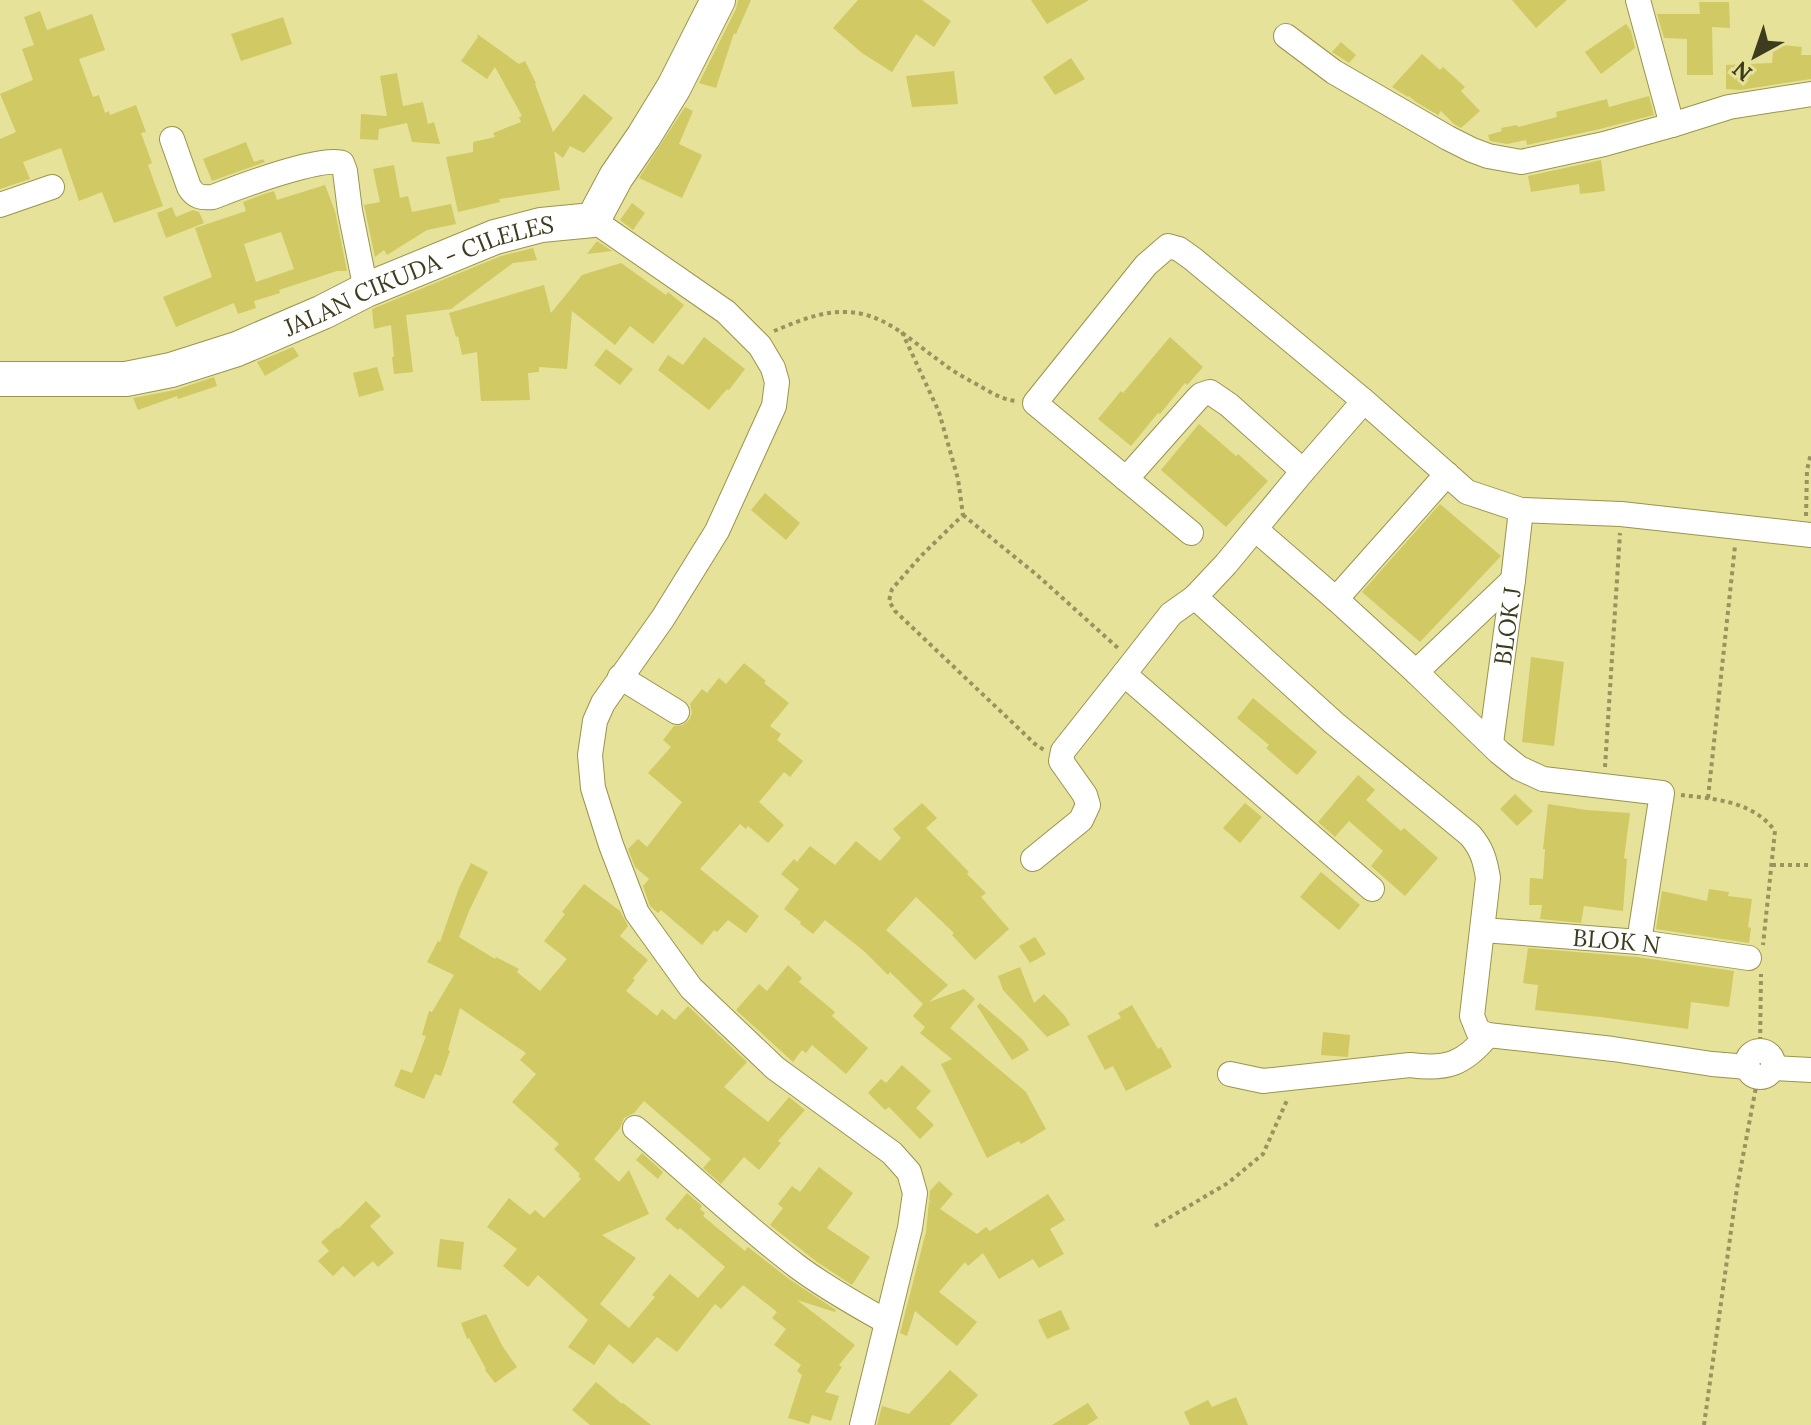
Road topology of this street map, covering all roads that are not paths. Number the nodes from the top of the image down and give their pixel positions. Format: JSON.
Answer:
{"nodes":[{"id":1,"x":718,"y":0,"type":"edge"},
{"id":2,"x":1638,"y":0,"type":"edge"},
{"id":3,"x":1286,"y":36,"type":"dead end"},
{"id":4,"x":1811,"y":94,"type":"edge"},
{"id":5,"x":1672,"y":125,"type":"junction"},
{"id":6,"x":172,"y":139,"type":"dead end"},
{"id":7,"x":52,"y":187,"type":"dead end"},
{"id":8,"x":0,"y":205,"type":"edge"},
{"id":9,"x":593,"y":220,"type":"junction"},
{"id":10,"x":366,"y":290,"type":"junction"},
{"id":11,"x":0,"y":379,"type":"edge"},
{"id":12,"x":1364,"y":401,"type":"junction"},
{"id":13,"x":1303,"y":471,"type":"junction"},
{"id":14,"x":1447,"y":474,"type":"junction"},
{"id":15,"x":1126,"y":479,"type":"junction"},
{"id":16,"x":1521,"y":510,"type":"junction"},
{"id":17,"x":1255,"y":529,"type":"junction"},
{"id":18,"x":1191,"y":533,"type":"dead end"},
{"id":19,"x":1808,"y":534,"type":"edge"},
{"id":20,"x":1513,"y":580,"type":"junction"},
{"id":21,"x":1195,"y":597,"type":"junction"},
{"id":22,"x":1336,"y":599,"type":"junction"},
{"id":23,"x":1129,"y":668,"type":"junction"},
{"id":24,"x":1416,"y":672,"type":"junction"},
{"id":25,"x":620,"y":677,"type":"junction"},
{"id":26,"x":677,"y":712,"type":"dead end"},
{"id":27,"x":1491,"y":743,"type":"junction"},
{"id":28,"x":1033,"y":859,"type":"dead end"},
{"id":29,"x":1372,"y":889,"type":"dead end"},
{"id":30,"x":1483,"y":930,"type":"junction"},
{"id":31,"x":1639,"y":942,"type":"junction"},
{"id":32,"x":1758,"y":959,"type":"road end"},
{"id":33,"x":1488,"y":1035,"type":"junction"},
{"id":34,"x":1811,"y":1070,"type":"edge"},
{"id":35,"x":1230,"y":1074,"type":"dead end"},
{"id":36,"x":635,"y":1128,"type":"dead end"},
{"id":37,"x":887,"y":1322,"type":"junction"},
{"id":38,"x":862,"y":1425,"type":"edge"}],
"edges":[{"from":1,"to":9,"type":"street"},
{"from":2,"to":5,"type":"street"},
{"from":3,"to":5,"type":"street"},
{"from":4,"to":5,"type":"street"},
{"from":6,"to":10,"type":"street"},
{"from":7,"to":8,"type":"street"},
{"from":9,"to":10,"type":"street","name":"JALAN CIKUDA - CILELES"},
{"from":9,"to":25,"type":"street"},
{"from":10,"to":11,"type":"street","name":"JALAN CIKUDA - CILELES"},
{"from":12,"to":13,"type":"street"},
{"from":12,"to":14,"type":"street"},
{"from":12,"to":15,"type":"street"},
{"from":13,"to":15,"type":"street"},
{"from":13,"to":17,"type":"street"},
{"from":14,"to":16,"type":"street"},
{"from":14,"to":22,"type":"street"},
{"from":15,"to":18,"type":"street"},
{"from":16,"to":19,"type":"street"},
{"from":16,"to":20,"type":"street","name":"BLOK J"},
{"from":17,"to":21,"type":"street"},
{"from":17,"to":22,"type":"street"},
{"from":20,"to":24,"type":"street"},
{"from":20,"to":27,"type":"street","name":"BLOK J"},
{"from":21,"to":23,"type":"street"},
{"from":21,"to":30,"type":"street"},
{"from":22,"to":24,"type":"street"},
{"from":23,"to":28,"type":"street"},
{"from":23,"to":29,"type":"street"},
{"from":24,"to":27,"type":"street"},
{"from":25,"to":26,"type":"street"},
{"from":25,"to":37,"type":"street"},
{"from":27,"to":31,"type":"street"},
{"from":30,"to":31,"type":"street","name":"BLOK N"},
{"from":30,"to":33,"type":"street"},
{"from":31,"to":32,"type":"street","name":"BLOK N"},
{"from":33,"to":34,"type":"street"},
{"from":33,"to":35,"type":"street"},
{"from":36,"to":37,"type":"street"},
{"from":37,"to":38,"type":"street"}]}
